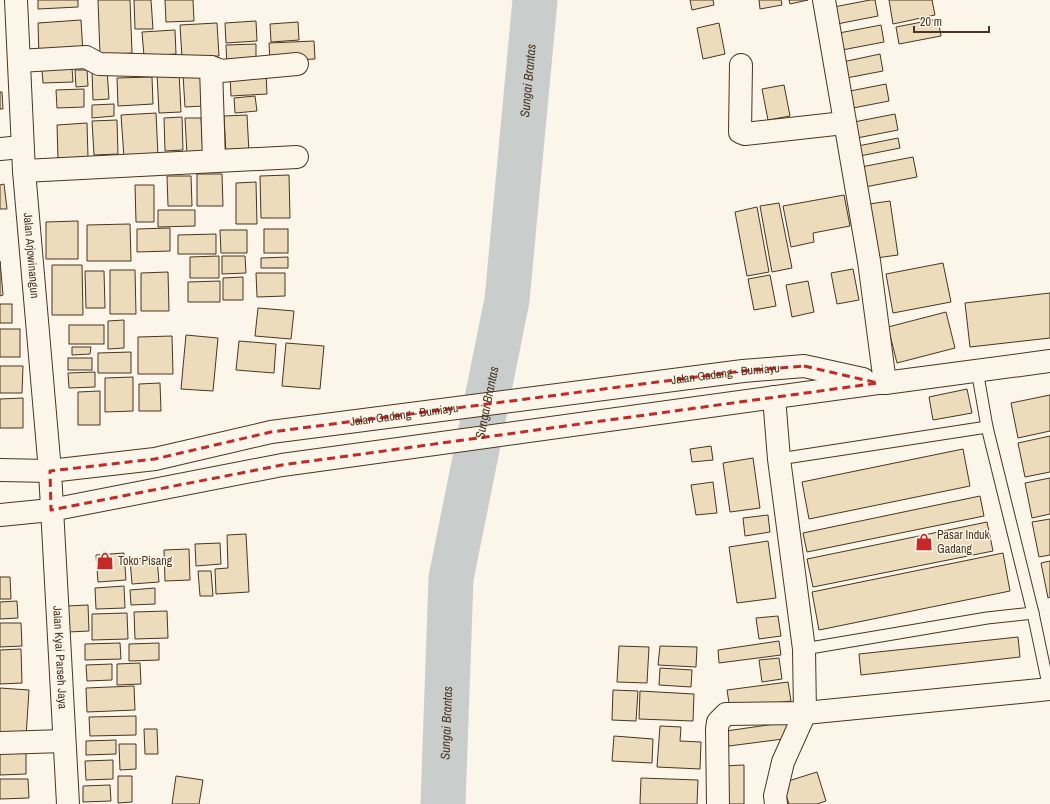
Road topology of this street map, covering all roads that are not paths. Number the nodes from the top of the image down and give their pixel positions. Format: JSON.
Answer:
{"nodes":[{"id":1,"x":16,"y":0,"type":"edge"},
{"id":2,"x":824,"y":0,"type":"edge"},
{"id":3,"x":19,"y":61,"type":"junction"},
{"id":4,"x":297,"y":64,"type":"dead end"},
{"id":5,"x":741,"y":65,"type":"dead end"},
{"id":6,"x":211,"y":67,"type":"junction"},
{"id":7,"x":844,"y":123,"type":"junction"},
{"id":8,"x":22,"y":147,"type":"junction"},
{"id":9,"x":0,"y":149,"type":"edge"},
{"id":10,"x":297,"y":157,"type":"dead end"},
{"id":11,"x":214,"y":161,"type":"junction"},
{"id":12,"x":24,"y":171,"type":"junction"},
{"id":13,"x":1050,"y":361,"type":"edge"},
{"id":14,"x":977,"y":370,"type":"junction"},
{"id":15,"x":881,"y":383,"type":"junction"},
{"id":16,"x":774,"y":397,"type":"junction"},
{"id":17,"x":987,"y":427,"type":"junction"},
{"id":18,"x":779,"y":459,"type":"junction"},
{"id":19,"x":0,"y":470,"type":"edge"},
{"id":20,"x":50,"y":471,"type":"junction"},
{"id":21,"x":51,"y":510,"type":"junction"},
{"id":22,"x":0,"y":515,"type":"edge"},
{"id":23,"x":1033,"y":613,"type":"junction"},
{"id":24,"x":804,"y":649,"type":"junction"},
{"id":25,"x":1049,"y":689,"type":"edge"},
{"id":26,"x":805,"y":712,"type":"junction"},
{"id":27,"x":64,"y":741,"type":"junction"},
{"id":28,"x":0,"y":742,"type":"edge"},
{"id":29,"x":68,"y":804,"type":"edge"},
{"id":30,"x":718,"y":804,"type":"edge"},
{"id":31,"x":776,"y":804,"type":"edge"}],
"edges":[{"from":1,"to":3,"type":"main road","name":"Jalan Arjowinangun"},
{"from":2,"to":7,"type":"main road"},
{"from":3,"to":6,"type":"main road"},
{"from":3,"to":8,"type":"main road","name":"Jalan Arjowinangun"},
{"from":4,"to":6,"type":"main road"},
{"from":5,"to":7,"type":"main road"},
{"from":6,"to":11,"type":"main road"},
{"from":7,"to":15,"type":"main road"},
{"from":8,"to":9,"type":"main road"},
{"from":8,"to":12,"type":"main road","name":"Jalan Arjowinangun"},
{"from":10,"to":11,"type":"main road"},
{"from":11,"to":12,"type":"main road"},
{"from":12,"to":20,"type":"main road","name":"Jalan Arjowinangun"},
{"from":13,"to":14,"type":"main road","name":"Jalan Gadang - Bumiayu"},
{"from":14,"to":15,"type":"main road","name":"Jalan Gadang - Bumiayu"},
{"from":14,"to":17,"type":"lane"},
{"from":15,"to":16,"type":"main road","name":"Jalan Gadang - Bumiayu"},
{"from":15,"to":20,"type":"main road","name":"Jalan Gadang - Bumiayu"},
{"from":16,"to":18,"type":"main road"},
{"from":16,"to":21,"type":"main road","name":"Jalan Gadang - Bumiayu"},
{"from":17,"to":18,"type":"lane"},
{"from":17,"to":23,"type":"lane"},
{"from":18,"to":24,"type":"main road"},
{"from":19,"to":20,"type":"main road","name":"Jalan Gadang - Bumiayu"},
{"from":20,"to":21,"type":"main road","name":"Jalan Arjowinangun"},
{"from":21,"to":22,"type":"main road","name":"Jalan Gadang - Bumiayu"},
{"from":21,"to":27,"type":"main road","name":"Jalan Kyai Parseh Jaya"},
{"from":23,"to":24,"type":"lane"},
{"from":23,"to":25,"type":"lane"},
{"from":24,"to":26,"type":"main road"},
{"from":25,"to":26,"type":"main road"},
{"from":26,"to":30,"type":"main road"},
{"from":26,"to":31,"type":"main road"},
{"from":27,"to":28,"type":"main road"},
{"from":27,"to":29,"type":"main road","name":"Jalan Kyai Parseh Jaya"}]}
